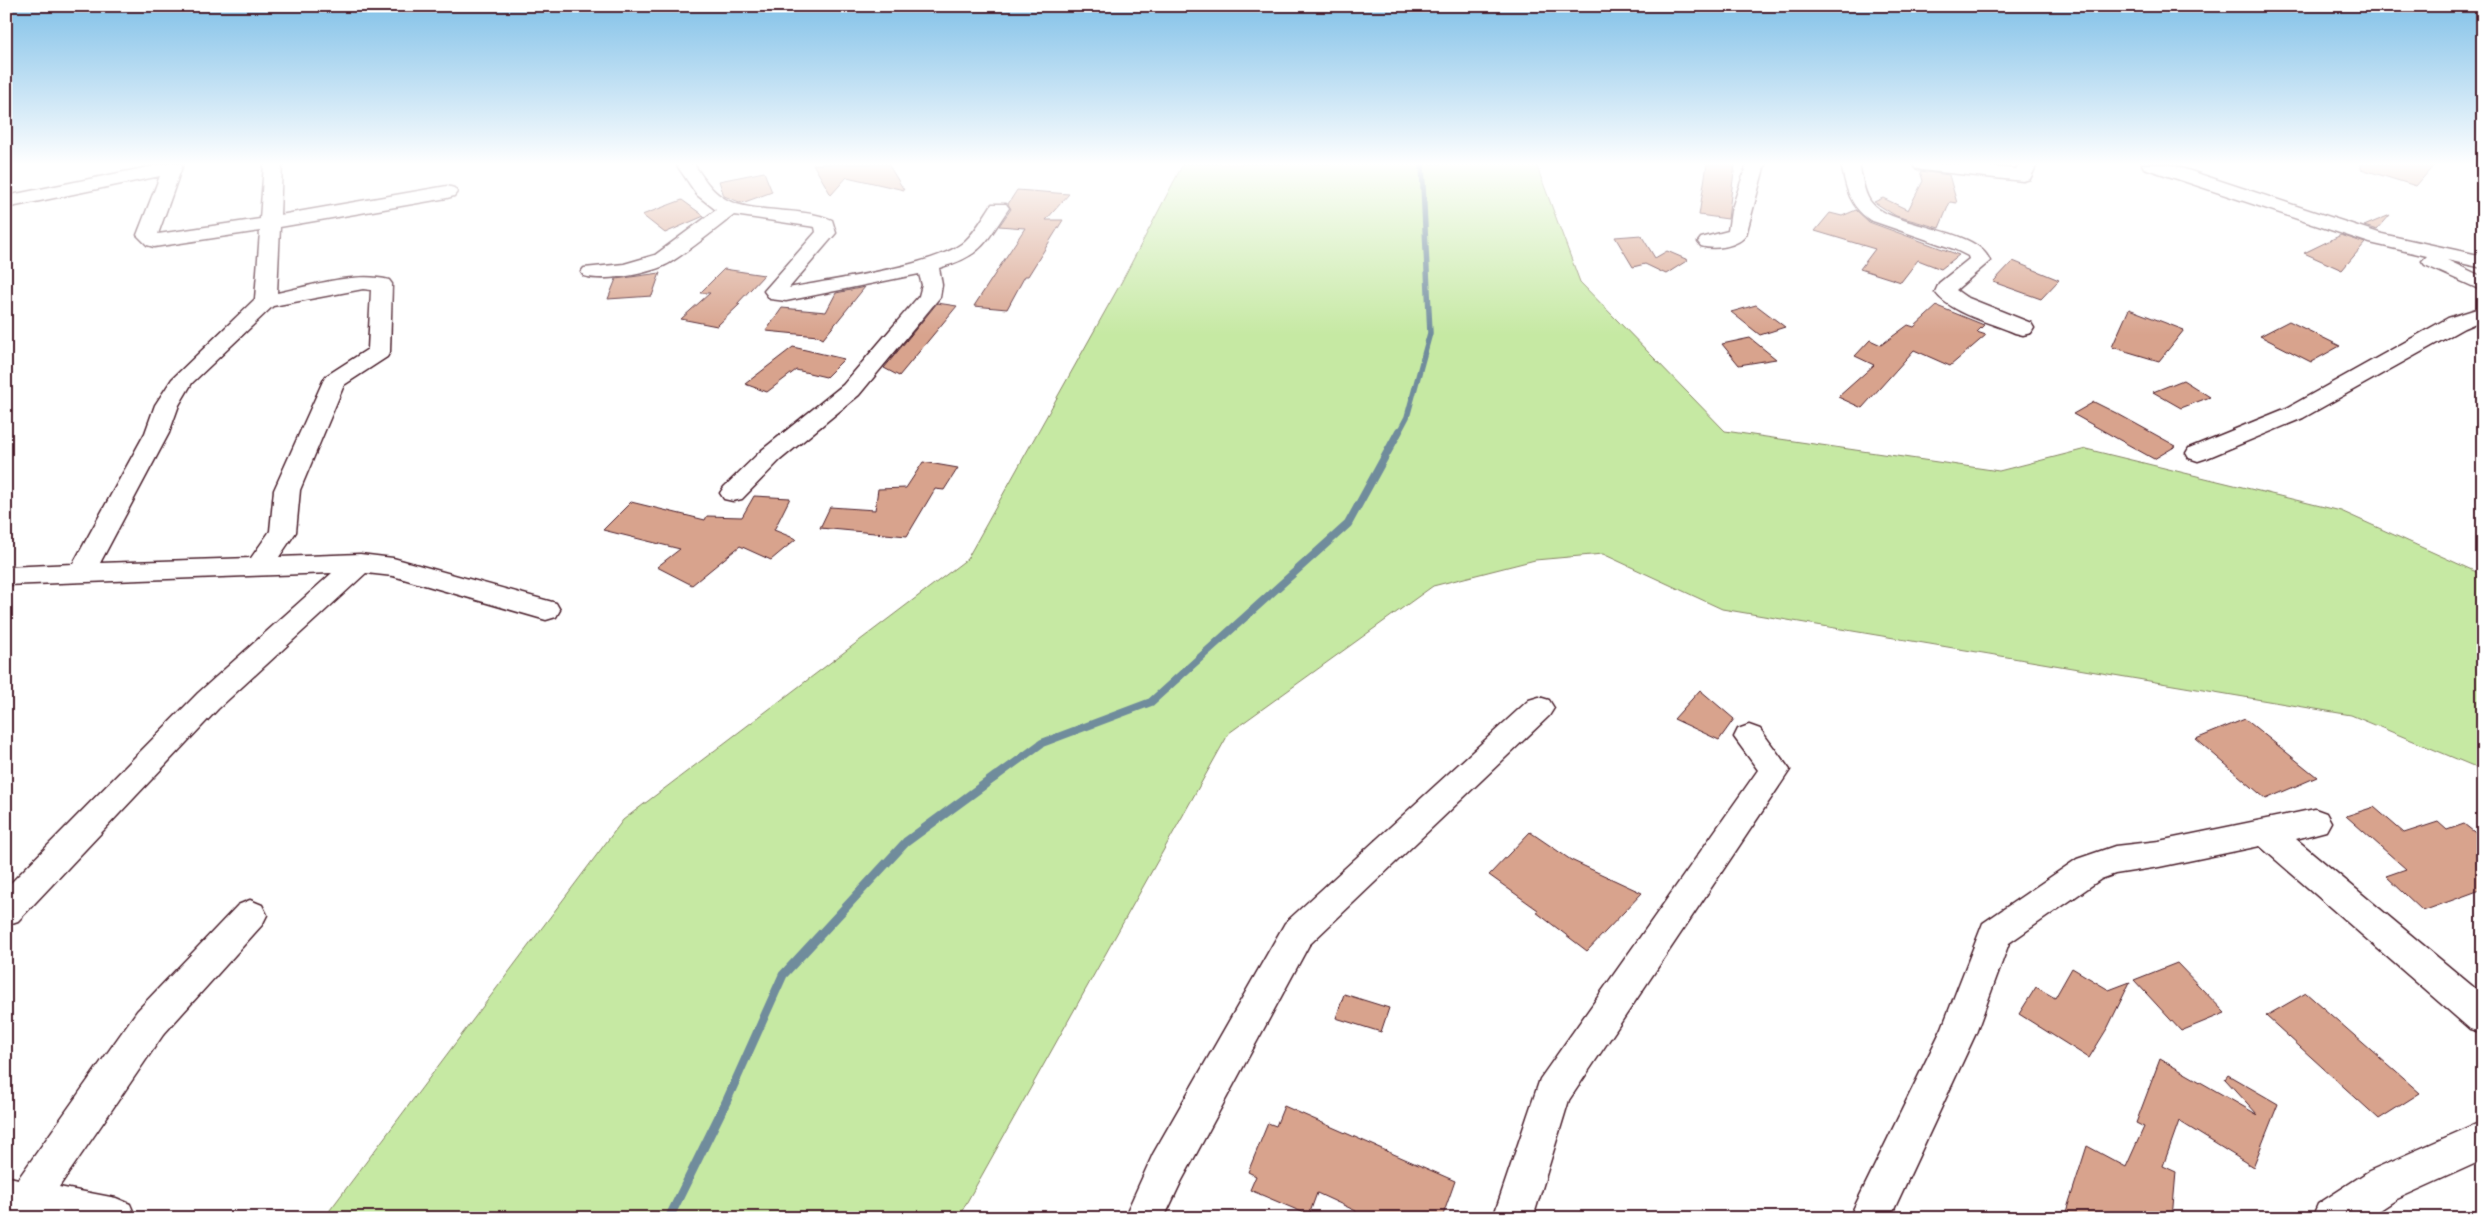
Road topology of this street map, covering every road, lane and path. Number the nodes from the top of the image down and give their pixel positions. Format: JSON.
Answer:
{"nodes":[{"id":1,"x":153,"y":221,"type":"edge"},
{"id":2,"x":279,"y":221,"type":"edge"},
{"id":3,"x":713,"y":221,"type":"edge"},
{"id":4,"x":819,"y":221,"type":"edge"},
{"id":5,"x":990,"y":221,"type":"edge"},
{"id":6,"x":1740,"y":221,"type":"edge"},
{"id":7,"x":1892,"y":221,"type":"edge"},
{"id":8,"x":2328,"y":221,"type":"edge"},
{"id":9,"x":268,"y":223,"type":"junction"},
{"id":10,"x":2377,"y":239,"type":"junction"},
{"id":11,"x":1708,"y":242,"type":"dead end"},
{"id":12,"x":2483,"y":262,"type":"edge"},
{"id":13,"x":928,"y":265,"type":"junction"},
{"id":14,"x":591,"y":272,"type":"dead end"},
{"id":15,"x":2483,"y":286,"type":"edge"},
{"id":16,"x":266,"y":301,"type":"junction"},
{"id":17,"x":2483,"y":313,"type":"edge"},
{"id":18,"x":2023,"y":328,"type":"dead end"},
{"id":19,"x":2198,"y":453,"type":"dead end"},
{"id":20,"x":733,"y":493,"type":"dead end"},
{"id":21,"x":360,"y":563,"type":"junction"},
{"id":22,"x":258,"y":567,"type":"junction"},
{"id":23,"x":82,"y":573,"type":"junction"},
{"id":24,"x":18,"y":575,"type":"edge"},
{"id":25,"x":6,"y":592,"type":"edge"},
{"id":26,"x":546,"y":610,"type":"dead end"},
{"id":27,"x":1539,"y":708,"type":"dead end"},
{"id":28,"x":1749,"y":737,"type":"dead end"},
{"id":29,"x":2315,"y":822,"type":"dead end"},
{"id":30,"x":2265,"y":832,"type":"junction"},
{"id":31,"x":6,"y":911,"type":"edge"},
{"id":32,"x":250,"y":915,"type":"dead end"},
{"id":33,"x":2483,"y":1017,"type":"edge"},
{"id":34,"x":2483,"y":1140,"type":"edge"},
{"id":35,"x":17,"y":1198,"type":"edge"},
{"id":36,"x":116,"y":1218,"type":"edge"},
{"id":37,"x":1144,"y":1218,"type":"edge"},
{"id":38,"x":1513,"y":1218,"type":"edge"},
{"id":39,"x":1869,"y":1218,"type":"edge"},
{"id":40,"x":2332,"y":1218,"type":"edge"}],
"edges":[{"from":1,"to":9,"type":"street"},
{"from":2,"to":9,"type":"street"},
{"from":3,"to":14,"type":"street"},
{"from":4,"to":13,"type":"street"},
{"from":5,"to":13,"type":"street"},
{"from":6,"to":11,"type":"street"},
{"from":7,"to":18,"type":"street"},
{"from":8,"to":10,"type":"street"},
{"from":9,"to":16,"type":"street"},
{"from":10,"to":12,"type":"street"},
{"from":10,"to":15,"type":"street"},
{"from":13,"to":20,"type":"street"},
{"from":16,"to":22,"type":"street"},
{"from":16,"to":23,"type":"street"},
{"from":17,"to":19,"type":"street"},
{"from":21,"to":22,"type":"street"},
{"from":21,"to":26,"type":"street"},
{"from":21,"to":31,"type":"street"},
{"from":22,"to":23,"type":"street"},
{"from":23,"to":24,"type":"street"},
{"from":24,"to":25,"type":"street"},
{"from":27,"to":37,"type":"street"},
{"from":28,"to":38,"type":"street"},
{"from":29,"to":30,"type":"street"},
{"from":30,"to":33,"type":"street"},
{"from":30,"to":39,"type":"street"},
{"from":32,"to":35,"type":"street"},
{"from":34,"to":40,"type":"street"},
{"from":35,"to":36,"type":"street"}]}
